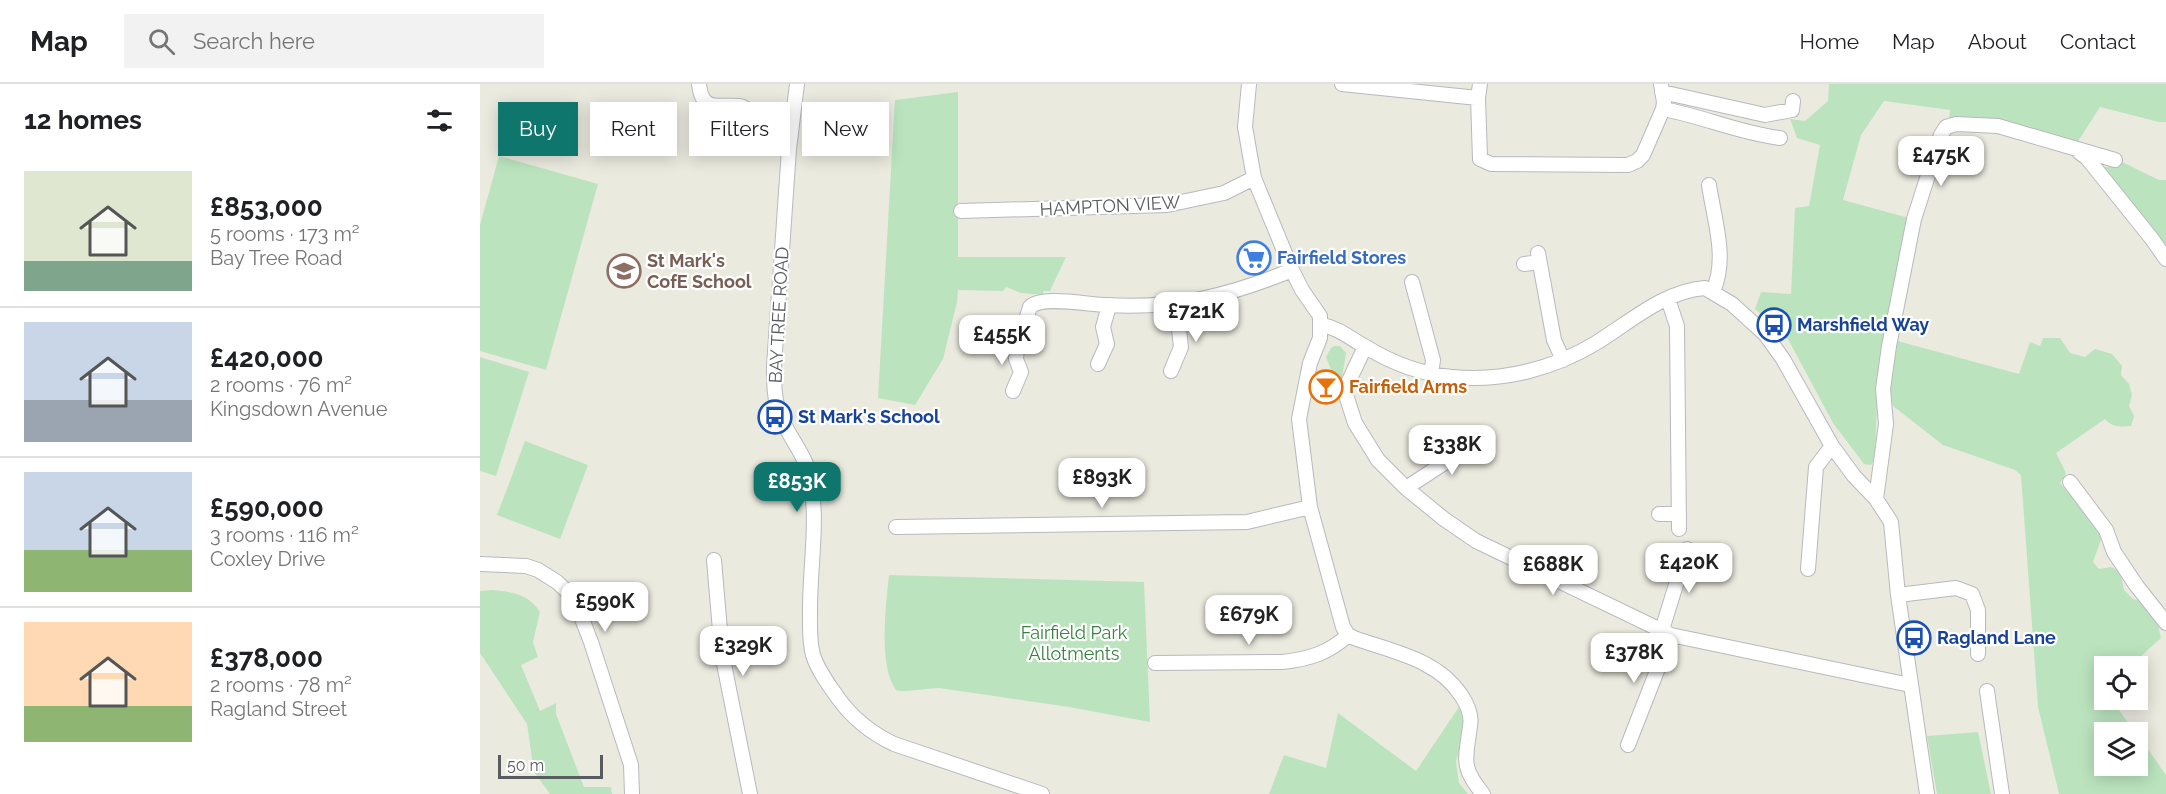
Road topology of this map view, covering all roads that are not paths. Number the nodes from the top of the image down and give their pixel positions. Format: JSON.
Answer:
{"nodes":[{"id":1,"x":699,"y":84,"type":"edge"},
{"id":2,"x":797,"y":84,"type":"edge"},
{"id":3,"x":1249,"y":84,"type":"edge"},
{"id":4,"x":1342,"y":84,"type":"edge"},
{"id":5,"x":1662,"y":88,"type":"edge"},
{"id":6,"x":1479,"y":91,"type":"edge"},
{"id":7,"x":1792,"y":101,"type":"dead end"},
{"id":8,"x":705,"y":102,"type":"edge"},
{"id":9,"x":1663,"y":109,"type":"junction"},
{"id":10,"x":1780,"y":138,"type":"dead end"},
{"id":11,"x":2075,"y":149,"type":"junction"},
{"id":12,"x":2115,"y":160,"type":"dead end"},
{"id":13,"x":1254,"y":178,"type":"junction"},
{"id":14,"x":1709,"y":185,"type":"dead end"},
{"id":15,"x":961,"y":211,"type":"dead end"},
{"id":16,"x":2166,"y":259,"type":"edge"},
{"id":17,"x":1524,"y":264,"type":"dead end"},
{"id":18,"x":1292,"y":270,"type":"junction"},
{"id":19,"x":1412,"y":282,"type":"dead end"},
{"id":20,"x":1713,"y":291,"type":"junction"},
{"id":21,"x":1668,"y":299,"type":"junction"},
{"id":22,"x":1190,"y":302,"type":"junction"},
{"id":23,"x":1109,"y":306,"type":"junction"},
{"id":24,"x":1322,"y":325,"type":"junction"},
{"id":25,"x":1365,"y":347,"type":"junction"},
{"id":26,"x":1563,"y":360,"type":"junction"},
{"id":27,"x":1098,"y":364,"type":"dead end"},
{"id":28,"x":1172,"y":371,"type":"dead end"},
{"id":29,"x":1431,"y":374,"type":"junction"},
{"id":30,"x":1013,"y":391,"type":"dead end"},
{"id":31,"x":1481,"y":439,"type":"dead end"},
{"id":32,"x":1832,"y":446,"type":"junction"},
{"id":33,"x":2070,"y":482,"type":"dead end"},
{"id":34,"x":1406,"y":488,"type":"junction"},
{"id":35,"x":1876,"y":499,"type":"junction"},
{"id":36,"x":1310,"y":507,"type":"junction"},
{"id":37,"x":1659,"y":514,"type":"dead end"},
{"id":38,"x":896,"y":527,"type":"dead end"},
{"id":39,"x":1687,"y":549,"type":"dead end"},
{"id":40,"x":714,"y":560,"type":"dead end"},
{"id":41,"x":480,"y":564,"type":"edge"},
{"id":42,"x":1808,"y":569,"type":"dead end"},
{"id":43,"x":1898,"y":595,"type":"junction"},
{"id":44,"x":2166,"y":623,"type":"edge"},
{"id":45,"x":1666,"y":633,"type":"junction"},
{"id":46,"x":1348,"y":634,"type":"junction"},
{"id":47,"x":1978,"y":654,"type":"dead end"},
{"id":48,"x":1155,"y":663,"type":"dead end"},
{"id":49,"x":1910,"y":685,"type":"junction"},
{"id":50,"x":1987,"y":692,"type":"dead end"},
{"id":51,"x":1628,"y":745,"type":"dead end"},
{"id":52,"x":632,"y":794,"type":"edge"},
{"id":53,"x":750,"y":794,"type":"edge"},
{"id":54,"x":1042,"y":794,"type":"edge"},
{"id":55,"x":1483,"y":794,"type":"edge"},
{"id":56,"x":1927,"y":794,"type":"edge"},
{"id":57,"x":2002,"y":794,"type":"edge"}],
"edges":[{"from":1,"to":8,"type":"street"},
{"from":2,"to":54,"type":"street","name":"BAY TREE ROAD"},
{"from":3,"to":13,"type":"street"},
{"from":4,"to":6,"type":"street"},
{"from":5,"to":7,"type":"street"},
{"from":5,"to":9,"type":"street"},
{"from":6,"to":9,"type":"street"},
{"from":9,"to":10,"type":"street"},
{"from":11,"to":12,"type":"street"},
{"from":11,"to":16,"type":"street"},
{"from":11,"to":35,"type":"street"},
{"from":13,"to":15,"type":"street","name":"HAMPTON VIEW"},
{"from":13,"to":18,"type":"street"},
{"from":14,"to":20,"type":"street"},
{"from":17,"to":26,"type":"street"},
{"from":18,"to":22,"type":"street"},
{"from":18,"to":24,"type":"street"},
{"from":19,"to":29,"type":"street"},
{"from":20,"to":21,"type":"street"},
{"from":20,"to":32,"type":"street"},
{"from":21,"to":26,"type":"street"},
{"from":21,"to":37,"type":"street"},
{"from":22,"to":23,"type":"street"},
{"from":22,"to":28,"type":"street"},
{"from":23,"to":27,"type":"street"},
{"from":23,"to":30,"type":"street"},
{"from":24,"to":25,"type":"street"},
{"from":24,"to":36,"type":"street"},
{"from":25,"to":29,"type":"street"},
{"from":25,"to":34,"type":"street"},
{"from":26,"to":29,"type":"street"},
{"from":31,"to":34,"type":"street"},
{"from":32,"to":35,"type":"street"},
{"from":32,"to":42,"type":"street"},
{"from":33,"to":44,"type":"street"},
{"from":34,"to":45,"type":"street"},
{"from":35,"to":43,"type":"street"},
{"from":36,"to":38,"type":"street"},
{"from":36,"to":46,"type":"street"},
{"from":39,"to":45,"type":"street"},
{"from":40,"to":53,"type":"street"},
{"from":41,"to":52,"type":"street"},
{"from":43,"to":47,"type":"street"},
{"from":43,"to":49,"type":"street"},
{"from":45,"to":49,"type":"street"},
{"from":45,"to":51,"type":"street"},
{"from":46,"to":48,"type":"street"},
{"from":46,"to":55,"type":"street"},
{"from":49,"to":56,"type":"street"},
{"from":50,"to":57,"type":"street"}]}
